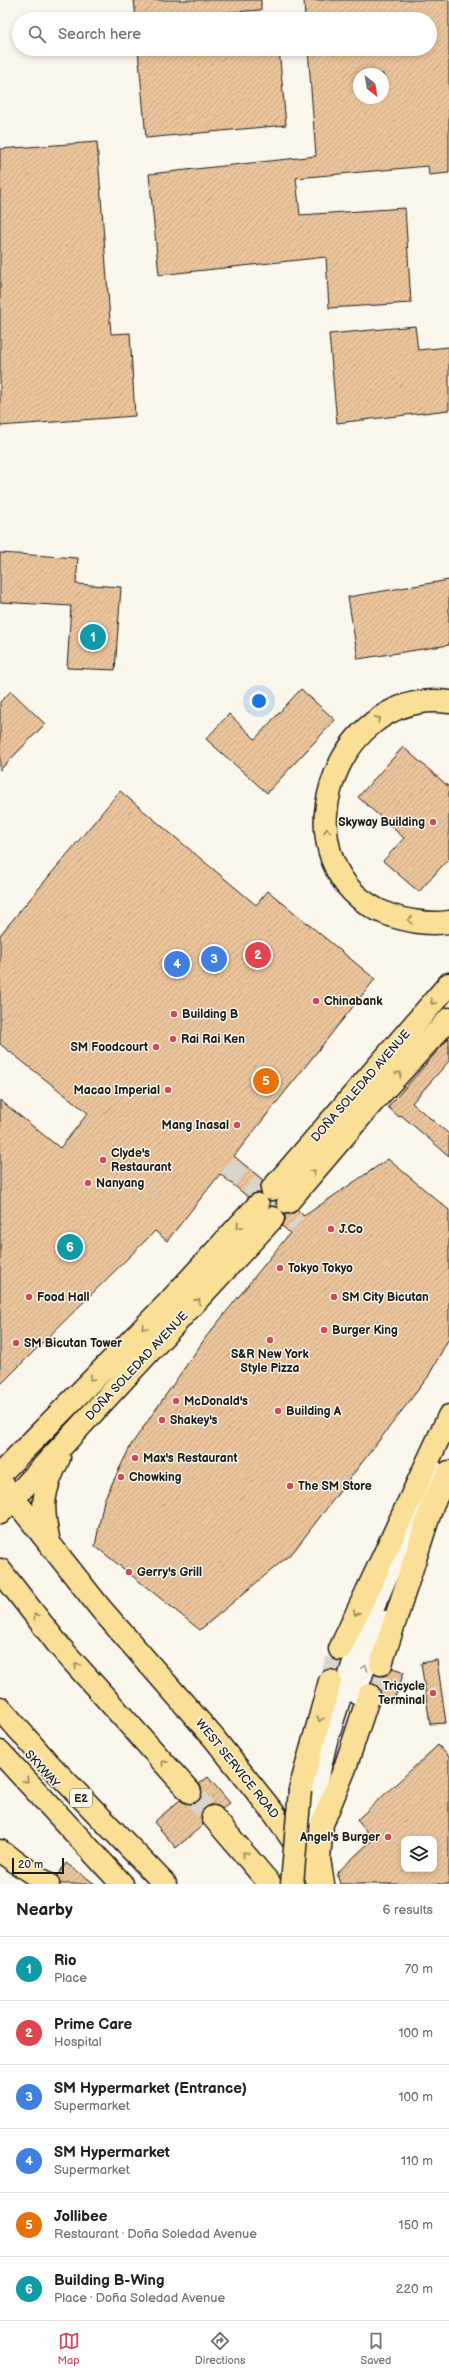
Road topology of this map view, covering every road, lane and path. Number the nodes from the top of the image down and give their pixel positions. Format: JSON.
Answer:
{"nodes":[{"id":1,"x":449,"y":702,"type":"edge"},
{"id":2,"x":449,"y":922,"type":"edge"},
{"id":3,"x":449,"y":984,"type":"edge"},
{"id":4,"x":449,"y":1019,"type":"edge"},
{"id":5,"x":449,"y":1416,"type":"edge"},
{"id":6,"x":69,"y":1438,"type":"junction"},
{"id":7,"x":449,"y":1440,"type":"edge"},
{"id":8,"x":441,"y":1470,"type":"edge"},
{"id":9,"x":0,"y":1474,"type":"edge"},
{"id":10,"x":0,"y":1481,"type":"edge"},
{"id":11,"x":4,"y":1507,"type":"edge"},
{"id":12,"x":50,"y":1545,"type":"junction"},
{"id":13,"x":0,"y":1570,"type":"edge"},
{"id":14,"x":340,"y":1649,"type":"tunnel mouth"},
{"id":15,"x":145,"y":1661,"type":"junction"},
{"id":16,"x":381,"y":1664,"type":"tunnel mouth"},
{"id":17,"x":330,"y":1681,"type":"tunnel mouth"},
{"id":18,"x":369,"y":1694,"type":"tunnel mouth"},
{"id":19,"x":0,"y":1708,"type":"edge"},
{"id":20,"x":0,"y":1721,"type":"edge"},
{"id":21,"x":0,"y":1752,"type":"edge"},
{"id":22,"x":0,"y":1773,"type":"edge"},
{"id":23,"x":190,"y":1792,"type":"tunnel mouth"},
{"id":24,"x":213,"y":1817,"type":"tunnel mouth"},
{"id":25,"x":0,"y":1851,"type":"edge"},
{"id":26,"x":313,"y":1872,"type":"edge"},
{"id":27,"x":48,"y":1884,"type":"edge"},
{"id":28,"x":107,"y":1884,"type":"edge"},
{"id":29,"x":122,"y":1884,"type":"edge"},
{"id":30,"x":152,"y":1884,"type":"edge"},
{"id":31,"x":165,"y":1884,"type":"edge"},
{"id":32,"x":270,"y":1884,"type":"edge"},
{"id":33,"x":292,"y":1884,"type":"edge"}],
"edges":[{"from":2,"to":1,"type":"main road","one_way":true},
{"from":3,"to":4,"type":"main road","name":"DOÑA SOLEDAD AVENUE","one_way":true},
{"from":5,"to":14,"type":"main road","one_way":true},
{"from":6,"to":9,"type":"main road","name":"DOÑA SOLEDAD AVENUE","one_way":true},
{"from":6,"to":11,"type":"main road","name":"DOÑA SOLEDAD AVENUE"},
{"from":6,"to":12,"type":"main road"},
{"from":7,"to":8,"type":"street"},
{"from":8,"to":16,"type":"main road"},
{"from":8,"to":26,"type":"street"},
{"from":10,"to":11,"type":"main road","name":"WEST SERVICE ROAD"},
{"from":11,"to":12,"type":"main road","name":"WEST SERVICE ROAD"},
{"from":11,"to":15,"type":"main road","name":"WEST SERVICE ROAD"},
{"from":12,"to":15,"type":"main road","name":"WEST SERVICE ROAD"},
{"from":23,"to":13,"type":"main road","one_way":true},
{"from":15,"to":26,"type":"main road","name":"WEST SERVICE ROAD"},
{"from":17,"to":33,"type":"main road","one_way":true,"bridge":true},
{"from":18,"to":26,"type":"main road"},
{"from":19,"to":31,"type":"main road","number":"E2"},
{"from":20,"to":30,"type":"main road","name":"SKYWAY","number":"E2"},
{"from":21,"to":29,"type":"main road","name":"SKYWAY","number":"E2","one_way":true},
{"from":22,"to":28,"type":"main road"},
{"from":32,"to":24,"type":"main road","one_way":true},
{"from":25,"to":27,"type":"main road"}]}
